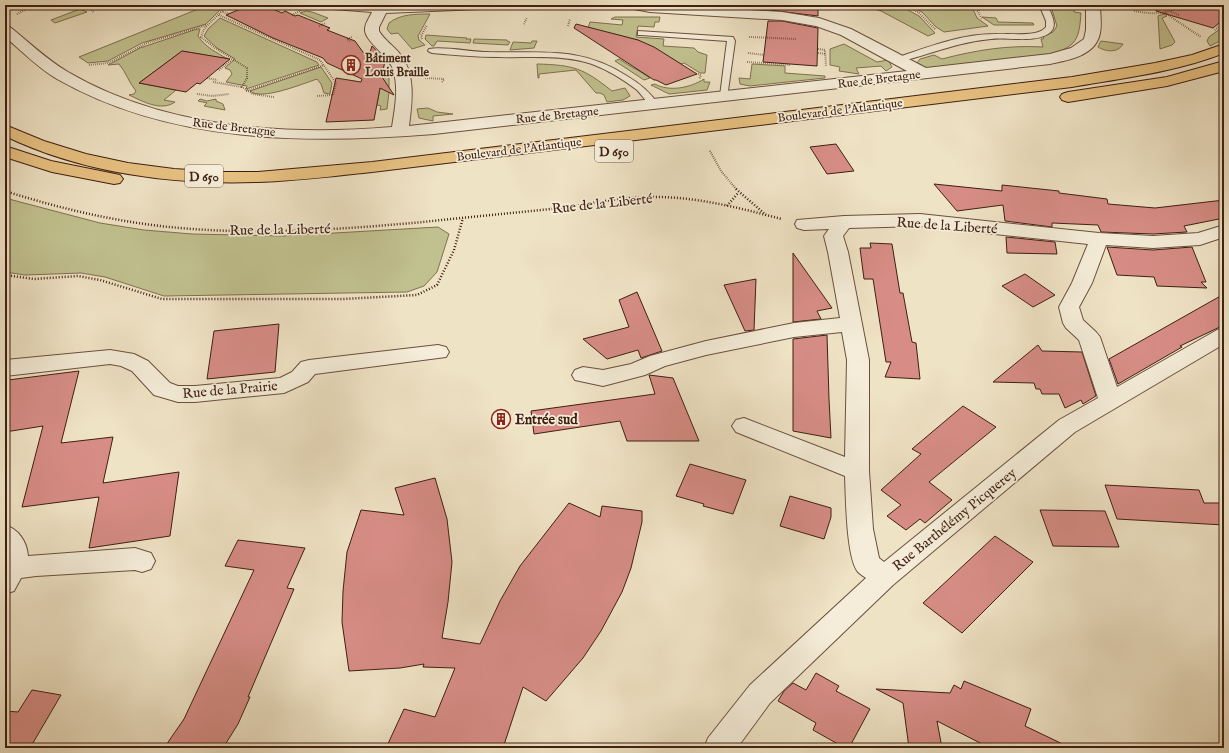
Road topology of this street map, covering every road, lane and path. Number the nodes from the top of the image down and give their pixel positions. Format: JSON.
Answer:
{"nodes":[{"id":1,"x":103,"y":5,"type":"edge"},
{"id":2,"x":228,"y":5,"type":"edge"},
{"id":3,"x":271,"y":5,"type":"edge"},
{"id":4,"x":333,"y":5,"type":"edge"},
{"id":5,"x":478,"y":5,"type":"edge"},
{"id":6,"x":634,"y":5,"type":"edge"},
{"id":7,"x":903,"y":5,"type":"edge"},
{"id":8,"x":1049,"y":5,"type":"edge"},
{"id":9,"x":1093,"y":5,"type":"edge"},
{"id":10,"x":1181,"y":5,"type":"edge"},
{"id":11,"x":381,"y":7,"type":"edge"},
{"id":12,"x":306,"y":8,"type":"dead end"},
{"id":13,"x":302,"y":10,"type":"junction"},
{"id":14,"x":980,"y":10,"type":"dead end"},
{"id":15,"x":1134,"y":11,"type":"dead end"},
{"id":16,"x":94,"y":12,"type":"dead end"},
{"id":17,"x":223,"y":12,"type":"junction"},
{"id":18,"x":1171,"y":12,"type":"junction"},
{"id":19,"x":1165,"y":13,"type":"junction"},
{"id":20,"x":229,"y":14,"type":"dead end"},
{"id":21,"x":292,"y":15,"type":"dead end"},
{"id":22,"x":978,"y":15,"type":"dead end"},
{"id":23,"x":1179,"y":15,"type":"dead end"},
{"id":24,"x":219,"y":16,"type":"junction"},
{"id":25,"x":527,"y":17,"type":"dead end"},
{"id":26,"x":570,"y":19,"type":"dead end"},
{"id":27,"x":427,"y":24,"type":"dead end"},
{"id":28,"x":524,"y":24,"type":"dead end"},
{"id":29,"x":207,"y":25,"type":"junction"},
{"id":30,"x":568,"y":26,"type":"dead end"},
{"id":31,"x":1216,"y":26,"type":"dead end"},
{"id":32,"x":1219,"y":27,"type":"dead end"},
{"id":33,"x":5,"y":30,"type":"edge"},
{"id":34,"x":938,"y":31,"type":"dead end"},
{"id":35,"x":641,"y":33,"type":"dead end"},
{"id":36,"x":753,"y":38,"type":"dead end"},
{"id":37,"x":1203,"y":38,"type":"dead end"},
{"id":38,"x":789,"y":39,"type":"dead end"},
{"id":39,"x":423,"y":41,"type":"dead end"},
{"id":40,"x":1224,"y":48,"type":"edge"},
{"id":41,"x":818,"y":49,"type":"dead end"},
{"id":42,"x":432,"y":51,"type":"dead end"},
{"id":43,"x":818,"y":53,"type":"dead end"},
{"id":44,"x":826,"y":54,"type":"junction"},
{"id":45,"x":232,"y":60,"type":"junction"},
{"id":46,"x":899,"y":60,"type":"junction"},
{"id":47,"x":729,"y":61,"type":"junction"},
{"id":48,"x":104,"y":64,"type":"dead end"},
{"id":49,"x":324,"y":65,"type":"junction"},
{"id":50,"x":790,"y":65,"type":"dead end"},
{"id":51,"x":826,"y":66,"type":"dead end"},
{"id":52,"x":1224,"y":66,"type":"edge"},
{"id":53,"x":220,"y":70,"type":"dead end"},
{"id":54,"x":924,"y":73,"type":"junction"},
{"id":55,"x":207,"y":78,"type":"dead end"},
{"id":56,"x":217,"y":80,"type":"dead end"},
{"id":57,"x":214,"y":82,"type":"dead end"},
{"id":58,"x":242,"y":88,"type":"junction"},
{"id":59,"x":246,"y":91,"type":"junction"},
{"id":60,"x":197,"y":94,"type":"dead end"},
{"id":61,"x":229,"y":94,"type":"dead end"},
{"id":62,"x":316,"y":96,"type":"dead end"},
{"id":63,"x":724,"y":96,"type":"junction"},
{"id":64,"x":274,"y":97,"type":"dead end"},
{"id":65,"x":654,"y":104,"type":"junction"},
{"id":66,"x":5,"y":130,"type":"edge"},
{"id":67,"x":400,"y":132,"type":"junction"},
{"id":68,"x":5,"y":151,"type":"edge"},
{"id":69,"x":710,"y":151,"type":"dead end"},
{"id":70,"x":5,"y":191,"type":"edge"},
{"id":71,"x":738,"y":193,"type":"junction"},
{"id":72,"x":727,"y":206,"type":"junction"},
{"id":73,"x":766,"y":215,"type":"junction"},
{"id":74,"x":463,"y":218,"type":"junction"},
{"id":75,"x":844,"y":222,"type":"junction"},
{"id":76,"x":804,"y":224,"type":"joint"},
{"id":77,"x":1224,"y":231,"type":"edge"},
{"id":78,"x":1099,"y":239,"type":"junction"},
{"id":79,"x":5,"y":275,"type":"edge"},
{"id":80,"x":851,"y":324,"type":"junction"},
{"id":81,"x":1224,"y":335,"type":"edge"},
{"id":82,"x":438,"y":352,"type":"dead end"},
{"id":83,"x":5,"y":368,"type":"edge"},
{"id":84,"x":583,"y":375,"type":"dead end"},
{"id":85,"x":1110,"y":401,"type":"junction"},
{"id":86,"x":744,"y":426,"type":"dead end"},
{"id":87,"x":857,"y":471,"type":"junction"},
{"id":88,"x":5,"y":535,"type":"edge"},
{"id":89,"x":142,"y":561,"type":"dead end"},
{"id":90,"x":10,"y":576,"type":"edge"},
{"id":91,"x":884,"y":577,"type":"junction"},
{"id":92,"x":719,"y":748,"type":"edge"}],
"edges":[{"from":1,"to":16,"type":"path"},
{"from":2,"to":17,"type":"path"},
{"from":3,"to":13,"type":"path"},
{"from":4,"to":11,"type":"street"},
{"from":5,"to":11,"type":"street"},
{"from":6,"to":46,"type":"street"},
{"from":7,"to":34,"type":"path"},
{"from":8,"to":46,"type":"lane"},
{"from":9,"to":54,"type":"street","name":"Rue de Bretagne"},
{"from":10,"to":18,"type":"path"},
{"from":11,"to":67,"type":"street"},
{"from":12,"to":13,"type":"path"},
{"from":13,"to":21,"type":"path"},
{"from":14,"to":22,"type":"path"},
{"from":15,"to":19,"type":"path"},
{"from":17,"to":20,"type":"path"},
{"from":17,"to":24,"type":"path"},
{"from":18,"to":19,"type":"path"},
{"from":18,"to":23,"type":"path"},
{"from":19,"to":37,"type":"path"},
{"from":24,"to":29,"type":"path"},
{"from":24,"to":49,"type":"path"},
{"from":25,"to":28,"type":"path"},
{"from":26,"to":30,"type":"path"},
{"from":27,"to":39,"type":"path"},
{"from":29,"to":45,"type":"path"},
{"from":29,"to":48,"type":"path"},
{"from":31,"to":32,"type":"path"},
{"from":33,"to":67,"type":"street","name":"Rue de Bretagne"},
{"from":35,"to":47,"type":"lane"},
{"from":36,"to":38,"type":"path"},
{"from":40,"to":66,"type":"main road","name":"Boulevard de l'Atlantique","number":"D 650"},
{"from":41,"to":44,"type":"path"},
{"from":42,"to":65,"type":"lane"},
{"from":43,"to":44,"type":"path"},
{"from":44,"to":51,"type":"path"},
{"from":45,"to":53,"type":"path"},
{"from":45,"to":58,"type":"path"},
{"from":46,"to":54,"type":"street"},
{"from":47,"to":50,"type":"path"},
{"from":47,"to":63,"type":"lane"},
{"from":49,"to":59,"type":"path"},
{"from":49,"to":62,"type":"path"},
{"from":52,"to":68,"type":"main road","name":"Boulevard de l'Atlantique","number":"D 650"},
{"from":54,"to":63,"type":"street","name":"Rue de Bretagne"},
{"from":55,"to":56,"type":"path"},
{"from":57,"to":58,"type":"path"},
{"from":58,"to":59,"type":"path"},
{"from":59,"to":64,"type":"path"},
{"from":60,"to":61,"type":"path"},
{"from":63,"to":65,"type":"street","name":"Rue de Bretagne"},
{"from":65,"to":67,"type":"street","name":"Rue de Bretagne"},
{"from":69,"to":71,"type":"path"},
{"from":70,"to":74,"type":"path","name":"Rue de la Liberté"},
{"from":71,"to":72,"type":"path"},
{"from":71,"to":73,"type":"path"},
{"from":72,"to":73,"type":"path","name":"Rue de la Liberté"},
{"from":72,"to":74,"type":"path","name":"Rue de la Liberté"},
{"from":73,"to":76,"type":"path","name":"Rue de la Liberté"},
{"from":74,"to":79,"type":"path"},
{"from":75,"to":76,"type":"street","name":"Rue de la Liberté"},
{"from":75,"to":78,"type":"street","name":"Rue de la Liberté"},
{"from":75,"to":80,"type":"street"},
{"from":77,"to":78,"type":"street","name":"Rue de la Liberté"},
{"from":78,"to":85,"type":"street"},
{"from":80,"to":84,"type":"street"},
{"from":80,"to":87,"type":"street"},
{"from":81,"to":85,"type":"street","name":"Rue Barthélémy Picquerey"},
{"from":82,"to":83,"type":"street","name":"Rue de la Prairie"},
{"from":85,"to":91,"type":"street","name":"Rue Barthélémy Picquerey"},
{"from":86,"to":87,"type":"street"},
{"from":87,"to":91,"type":"street"},
{"from":88,"to":90,"type":"street"},
{"from":89,"to":90,"type":"street"},
{"from":91,"to":92,"type":"street","name":"Rue Barthélémy Picquerey"}]}
